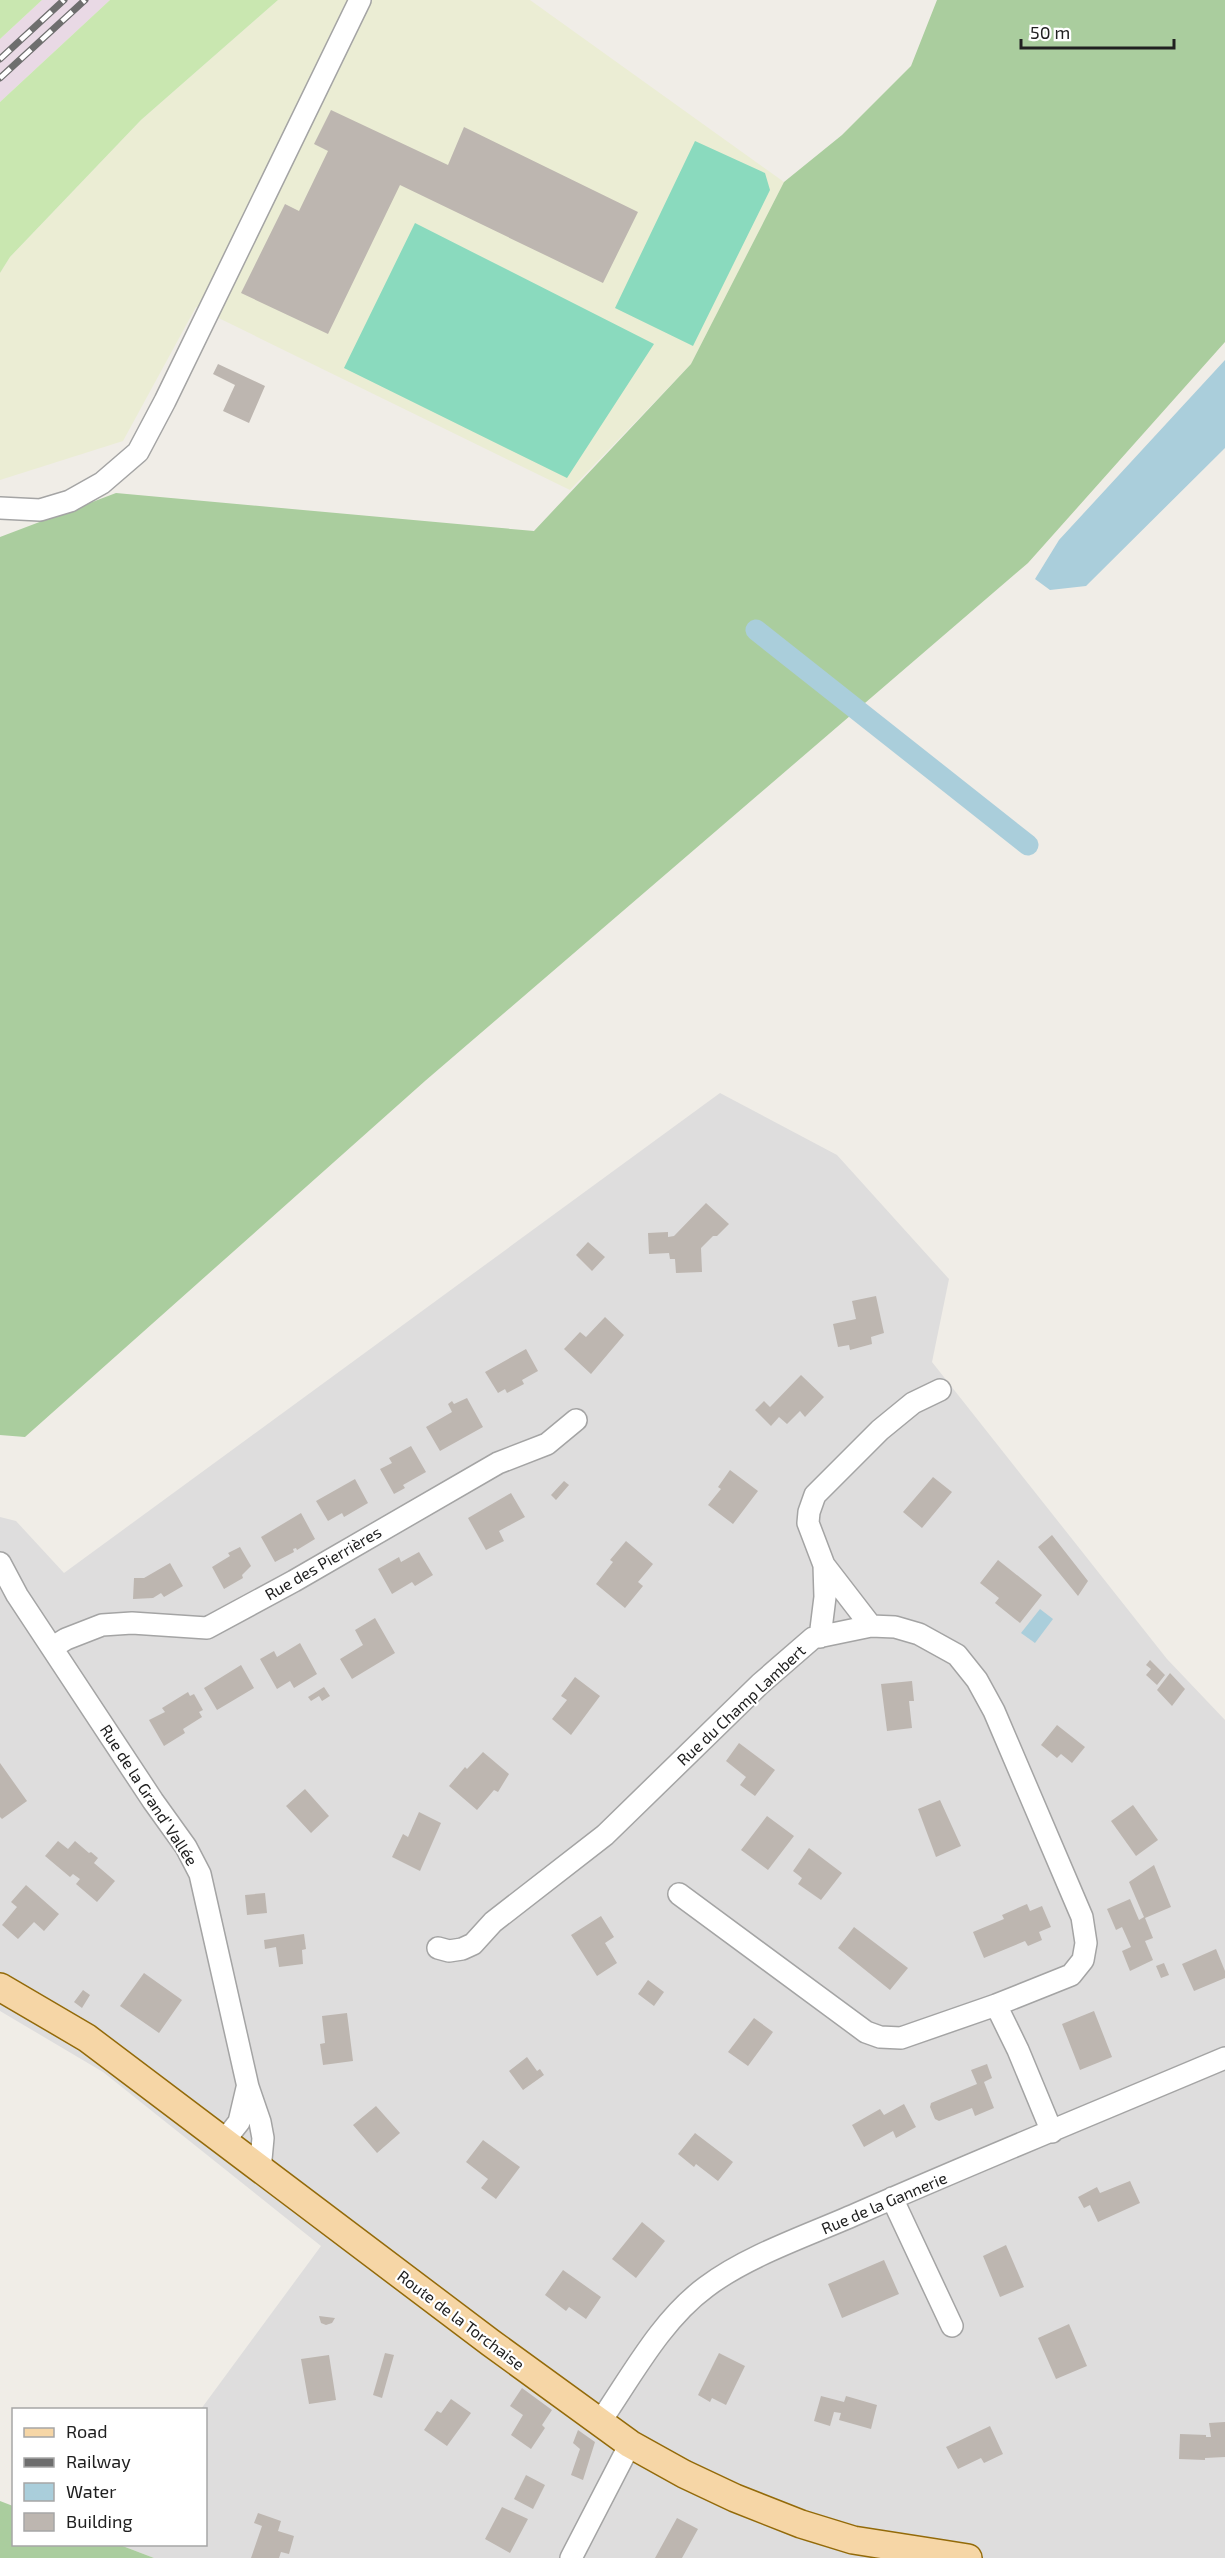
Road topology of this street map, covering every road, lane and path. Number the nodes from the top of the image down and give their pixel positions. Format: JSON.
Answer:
{"nodes":[{"id":1,"x":360,"y":0,"type":"edge"},
{"id":2,"x":0,"y":508,"type":"edge"},
{"id":3,"x":940,"y":1390,"type":"dead end"},
{"id":4,"x":576,"y":1420,"type":"dead end"},
{"id":5,"x":0,"y":1563,"type":"edge"},
{"id":6,"x":824,"y":1565,"type":"junction"},
{"id":7,"x":871,"y":1626,"type":"junction"},
{"id":8,"x":820,"y":1637,"type":"junction"},
{"id":9,"x":53,"y":1647,"type":"junction"},
{"id":10,"x":679,"y":1894,"type":"dead end"},
{"id":11,"x":438,"y":1948,"type":"dead end"},
{"id":12,"x":0,"y":1987,"type":"edge"},
{"id":13,"x":996,"y":2005,"type":"junction"},
{"id":14,"x":1225,"y":2058,"type":"edge"},
{"id":15,"x":248,"y":2087,"type":"junction"},
{"id":16,"x":1052,"y":2132,"type":"junction"},
{"id":17,"x":224,"y":2141,"type":"junction"},
{"id":18,"x":260,"y":2170,"type":"junction"},
{"id":19,"x":892,"y":2198,"type":"junction"},
{"id":20,"x":952,"y":2326,"type":"dead end"},
{"id":21,"x":600,"y":2422,"type":"junction"},
{"id":22,"x":630,"y":2444,"type":"junction"},
{"id":23,"x":902,"y":2554,"type":"edge"},
{"id":24,"x":571,"y":2558,"type":"edge"},
{"id":25,"x":968,"y":2558,"type":"edge"}],
"edges":[{"from":1,"to":2,"type":"street"},
{"from":3,"to":6,"type":"street"},
{"from":4,"to":9,"type":"street","name":"Rue des Pierrières"},
{"from":5,"to":9,"type":"street","name":"Rue de la Grand’ Vallée"},
{"from":6,"to":7,"type":"street"},
{"from":6,"to":8,"type":"street"},
{"from":7,"to":8,"type":"street","name":"Rue du Champ Lambert"},
{"from":7,"to":13,"type":"street","name":"Rue du Champ Lambert"},
{"from":8,"to":11,"type":"street","name":"Rue du Champ Lambert"},
{"from":9,"to":15,"type":"street","name":"Rue de la Grand’ Vallée"},
{"from":10,"to":13,"type":"street","name":"Rue du Champ Lambert"},
{"from":12,"to":17,"type":"main road","name":"Route de la Torchaise"},
{"from":13,"to":16,"type":"street"},
{"from":14,"to":16,"type":"street","name":"Rue de la Gannerie"},
{"from":15,"to":17,"type":"street","name":"Rue de la Grand’ Vallée"},
{"from":15,"to":18,"type":"street","name":"Rue de la Grand’ Vallée"},
{"from":16,"to":19,"type":"street","name":"Rue de la Gannerie"},
{"from":17,"to":18,"type":"main road","name":"Route de la Torchaise"},
{"from":18,"to":21,"type":"main road","name":"Route de la Torchaise"},
{"from":19,"to":20,"type":"street"},
{"from":19,"to":21,"type":"street","name":"Rue de la Gannerie"},
{"from":21,"to":22,"type":"main road","name":"Route de la Torchaise"},
{"from":22,"to":23,"type":"main road","name":"Route de la Torchaise"},
{"from":22,"to":24,"type":"street"},
{"from":23,"to":25,"type":"main road","name":"Route de la Torchaise"}]}
